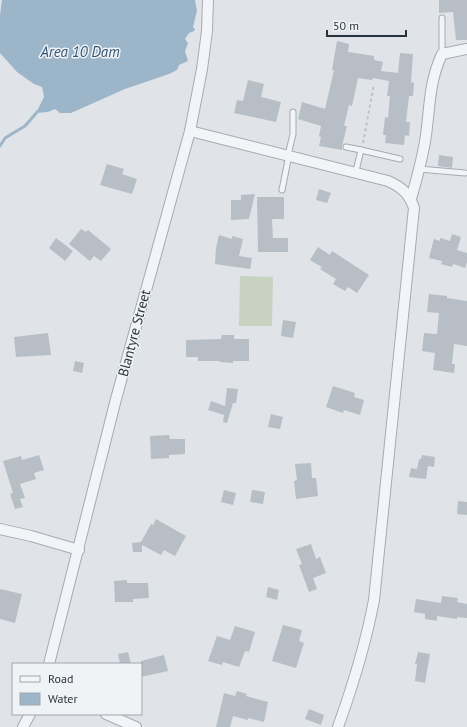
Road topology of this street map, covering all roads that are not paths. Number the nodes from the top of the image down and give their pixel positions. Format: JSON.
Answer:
{"nodes":[{"id":1,"x":208,"y":0,"type":"edge"},
{"id":2,"x":442,"y":18,"type":"dead end"},
{"id":3,"x":467,"y":49,"type":"edge"},
{"id":4,"x":442,"y":54,"type":"junction"},
{"id":5,"x":293,"y":112,"type":"dead end"},
{"id":6,"x":190,"y":131,"type":"junction"},
{"id":7,"x":346,"y":147,"type":"dead end"},
{"id":8,"x":361,"y":150,"type":"junction"},
{"id":9,"x":289,"y":155,"type":"junction"},
{"id":10,"x":400,"y":160,"type":"dead end"},
{"id":11,"x":419,"y":169,"type":"junction"},
{"id":12,"x":356,"y":172,"type":"junction"},
{"id":13,"x":465,"y":174,"type":"dead end"},
{"id":14,"x":282,"y":190,"type":"dead end"},
{"id":15,"x":411,"y":199,"type":"junction"},
{"id":16,"x":0,"y":529,"type":"edge"},
{"id":17,"x":79,"y":550,"type":"junction"},
{"id":18,"x":49,"y":663,"type":"edge"},
{"id":19,"x":29,"y":715,"type":"edge"},
{"id":20,"x":108,"y":715,"type":"edge"},
{"id":21,"x":23,"y":727,"type":"edge"},
{"id":22,"x":136,"y":727,"type":"edge"},
{"id":23,"x":338,"y":727,"type":"edge"}],
"edges":[{"from":1,"to":6,"type":"street","name":"Blantyre Street"},
{"from":2,"to":4,"type":"lane"},
{"from":3,"to":4,"type":"street"},
{"from":4,"to":11,"type":"street"},
{"from":5,"to":9,"type":"lane"},
{"from":6,"to":9,"type":"street"},
{"from":6,"to":17,"type":"street","name":"Blantyre Street"},
{"from":7,"to":8,"type":"lane"},
{"from":8,"to":10,"type":"lane"},
{"from":8,"to":12,"type":"lane"},
{"from":9,"to":12,"type":"street"},
{"from":9,"to":14,"type":"lane"},
{"from":11,"to":13,"type":"lane"},
{"from":11,"to":15,"type":"street"},
{"from":12,"to":15,"type":"street"},
{"from":15,"to":23,"type":"street"},
{"from":16,"to":17,"type":"street"},
{"from":17,"to":18,"type":"street","name":"Blantyre Street"},
{"from":19,"to":21,"type":"street"},
{"from":20,"to":22,"type":"street"}]}
